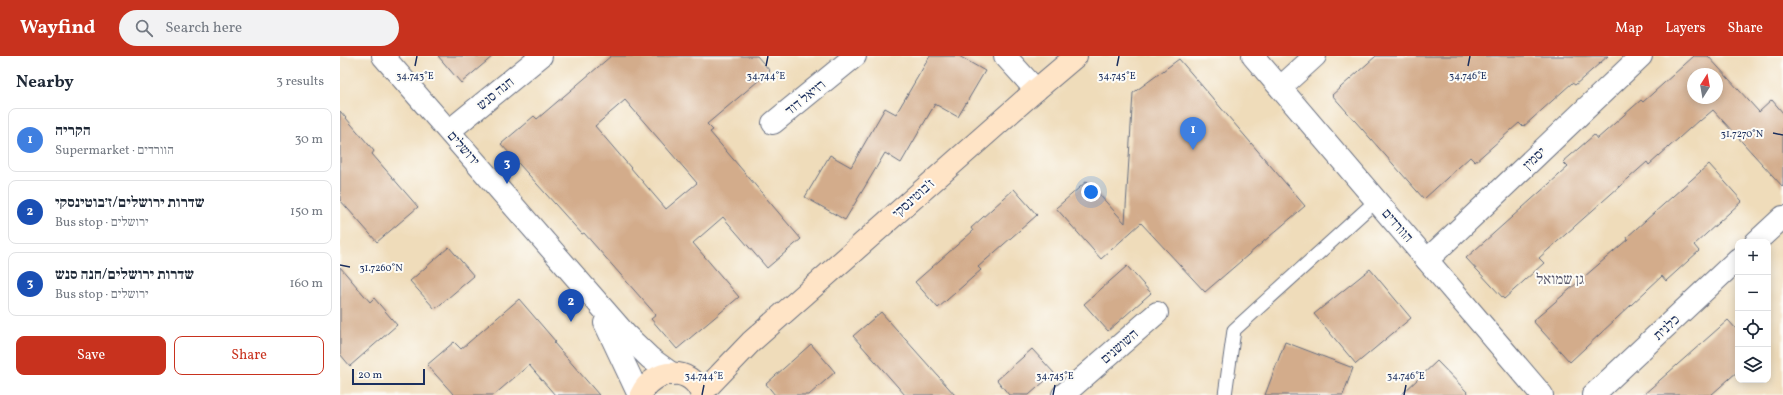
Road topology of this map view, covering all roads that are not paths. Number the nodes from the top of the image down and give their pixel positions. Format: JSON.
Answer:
{"nodes":[{"id":1,"x":383,"y":56,"type":"edge"},
{"id":2,"x":541,"y":56,"type":"edge"},
{"id":3,"x":855,"y":56,"type":"edge"},
{"id":4,"x":1006,"y":56,"type":"edge"},
{"id":5,"x":1076,"y":56,"type":"edge"},
{"id":6,"x":1253,"y":56,"type":"edge"},
{"id":7,"x":1315,"y":56,"type":"edge"},
{"id":8,"x":1641,"y":56,"type":"edge"},
{"id":9,"x":1281,"y":87,"type":"junction"},
{"id":10,"x":1036,"y":90,"type":"junction"},
{"id":11,"x":773,"y":123,"type":"dead end"},
{"id":12,"x":449,"y":131,"type":"junction"},
{"id":13,"x":1376,"y":200,"type":"junction"},
{"id":14,"x":1783,"y":217,"type":"edge"},
{"id":15,"x":1759,"y":239,"type":"edge"},
{"id":16,"x":1427,"y":260,"type":"junction"},
{"id":17,"x":1735,"y":262,"type":"edge"},
{"id":18,"x":575,"y":277,"type":"junction"},
{"id":19,"x":1157,"y":313,"type":"dead end"},
{"id":20,"x":691,"y":385,"type":"edge"},
{"id":21,"x":640,"y":395,"type":"edge"},
{"id":22,"x":1063,"y":395,"type":"edge"},
{"id":23,"x":1225,"y":395,"type":"edge"},
{"id":24,"x":1542,"y":395,"type":"edge"},
{"id":25,"x":1593,"y":395,"type":"edge"}],
"edges":[{"from":1,"to":12,"type":"street","name":"ירושלים"},
{"from":2,"to":12,"type":"street","name":"חנה סנש"},
{"from":3,"to":11,"type":"street","name":"רזיאל דוד"},
{"from":4,"to":10,"type":"street"},
{"from":5,"to":10,"type":"street","name":"ז'בוטינסקי"},
{"from":6,"to":9,"type":"street","name":"הוורדים"},
{"from":7,"to":9,"type":"street"},
{"from":8,"to":16,"type":"street","name":"יסמין"},
{"from":9,"to":13,"type":"street","name":"הוורדים"},
{"from":10,"to":20,"type":"street","name":"ז'בוטינסקי"},
{"from":12,"to":18,"type":"street","name":"ירושלים"},
{"from":13,"to":16,"type":"street","name":"הוורדים"},
{"from":13,"to":23,"type":"lane"},
{"from":14,"to":15,"type":"street"},
{"from":16,"to":24,"type":"street","name":"הוורדים"},
{"from":17,"to":25,"type":"street","name":"כלנית"},
{"from":18,"to":20,"type":"street","name":"ירושלים"},
{"from":18,"to":21,"type":"street","name":"ירושלים"},
{"from":19,"to":22,"type":"street","name":"השושנים"},
{"from":20,"to":21,"type":"street","name":"ז'בוטינסקי"}]}
